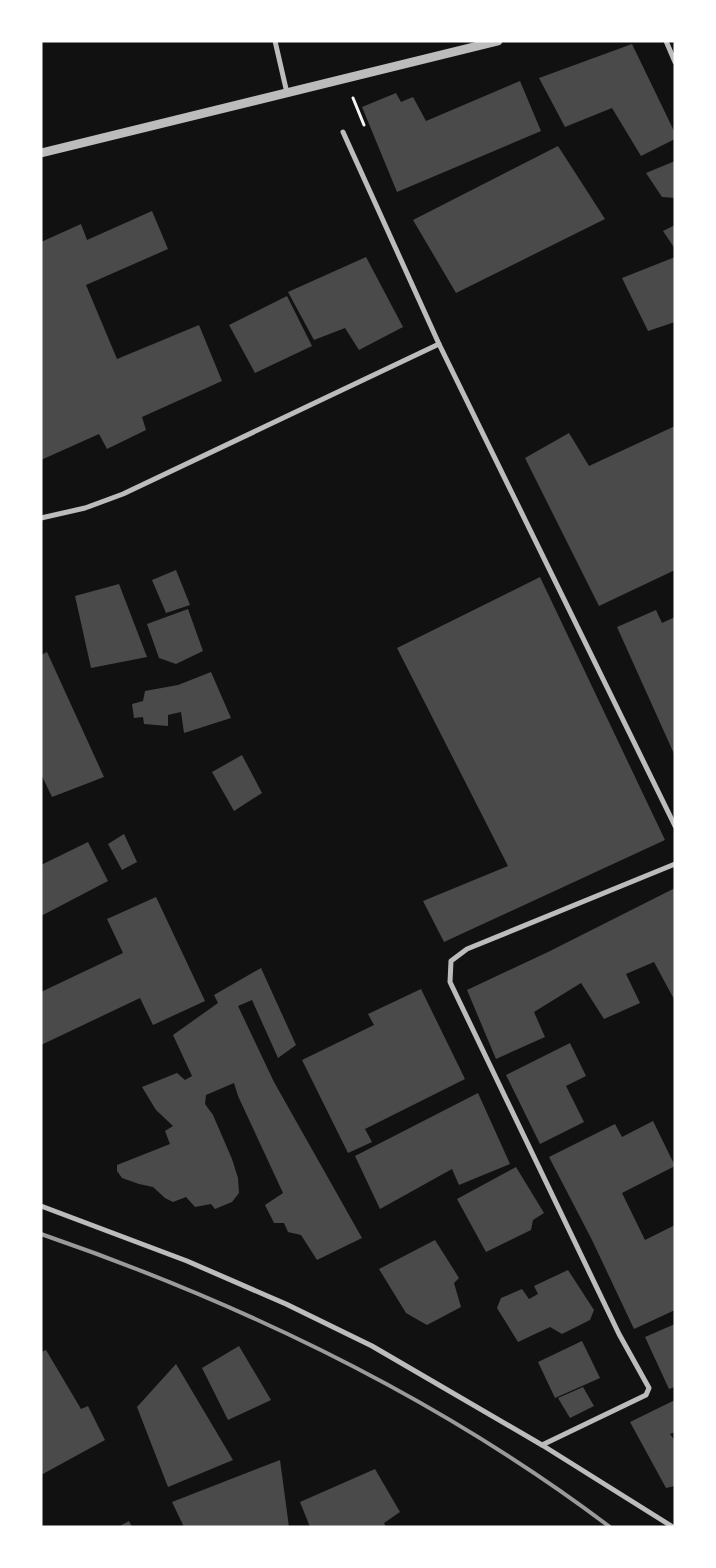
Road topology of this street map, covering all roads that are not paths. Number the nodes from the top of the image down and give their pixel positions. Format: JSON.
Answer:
{"nodes":[{"id":1,"x":275,"y":41,"type":"edge"},
{"id":2,"x":498,"y":41,"type":"edge"},
{"id":3,"x":666,"y":41,"type":"edge"},
{"id":4,"x":675,"y":62,"type":"edge"},
{"id":5,"x":287,"y":93,"type":"junction"},
{"id":6,"x":344,"y":132,"type":"dead end"},
{"id":7,"x":41,"y":153,"type":"edge"},
{"id":8,"x":439,"y":344,"type":"junction"},
{"id":9,"x":41,"y":518,"type":"edge"},
{"id":10,"x":675,"y":826,"type":"edge"},
{"id":11,"x":675,"y":864,"type":"edge"},
{"id":12,"x":41,"y":1206,"type":"edge"},
{"id":13,"x":542,"y":1444,"type":"junction"},
{"id":14,"x":673,"y":1527,"type":"edge"}],
"edges":[{"from":1,"to":5,"type":"street"},
{"from":2,"to":5,"type":"street"},
{"from":3,"to":4,"type":"street"},
{"from":5,"to":7,"type":"street"},
{"from":6,"to":8,"type":"street"},
{"from":8,"to":9,"type":"street"},
{"from":8,"to":10,"type":"street"},
{"from":11,"to":13,"type":"street"},
{"from":12,"to":13,"type":"street"},
{"from":13,"to":14,"type":"street"}]}
